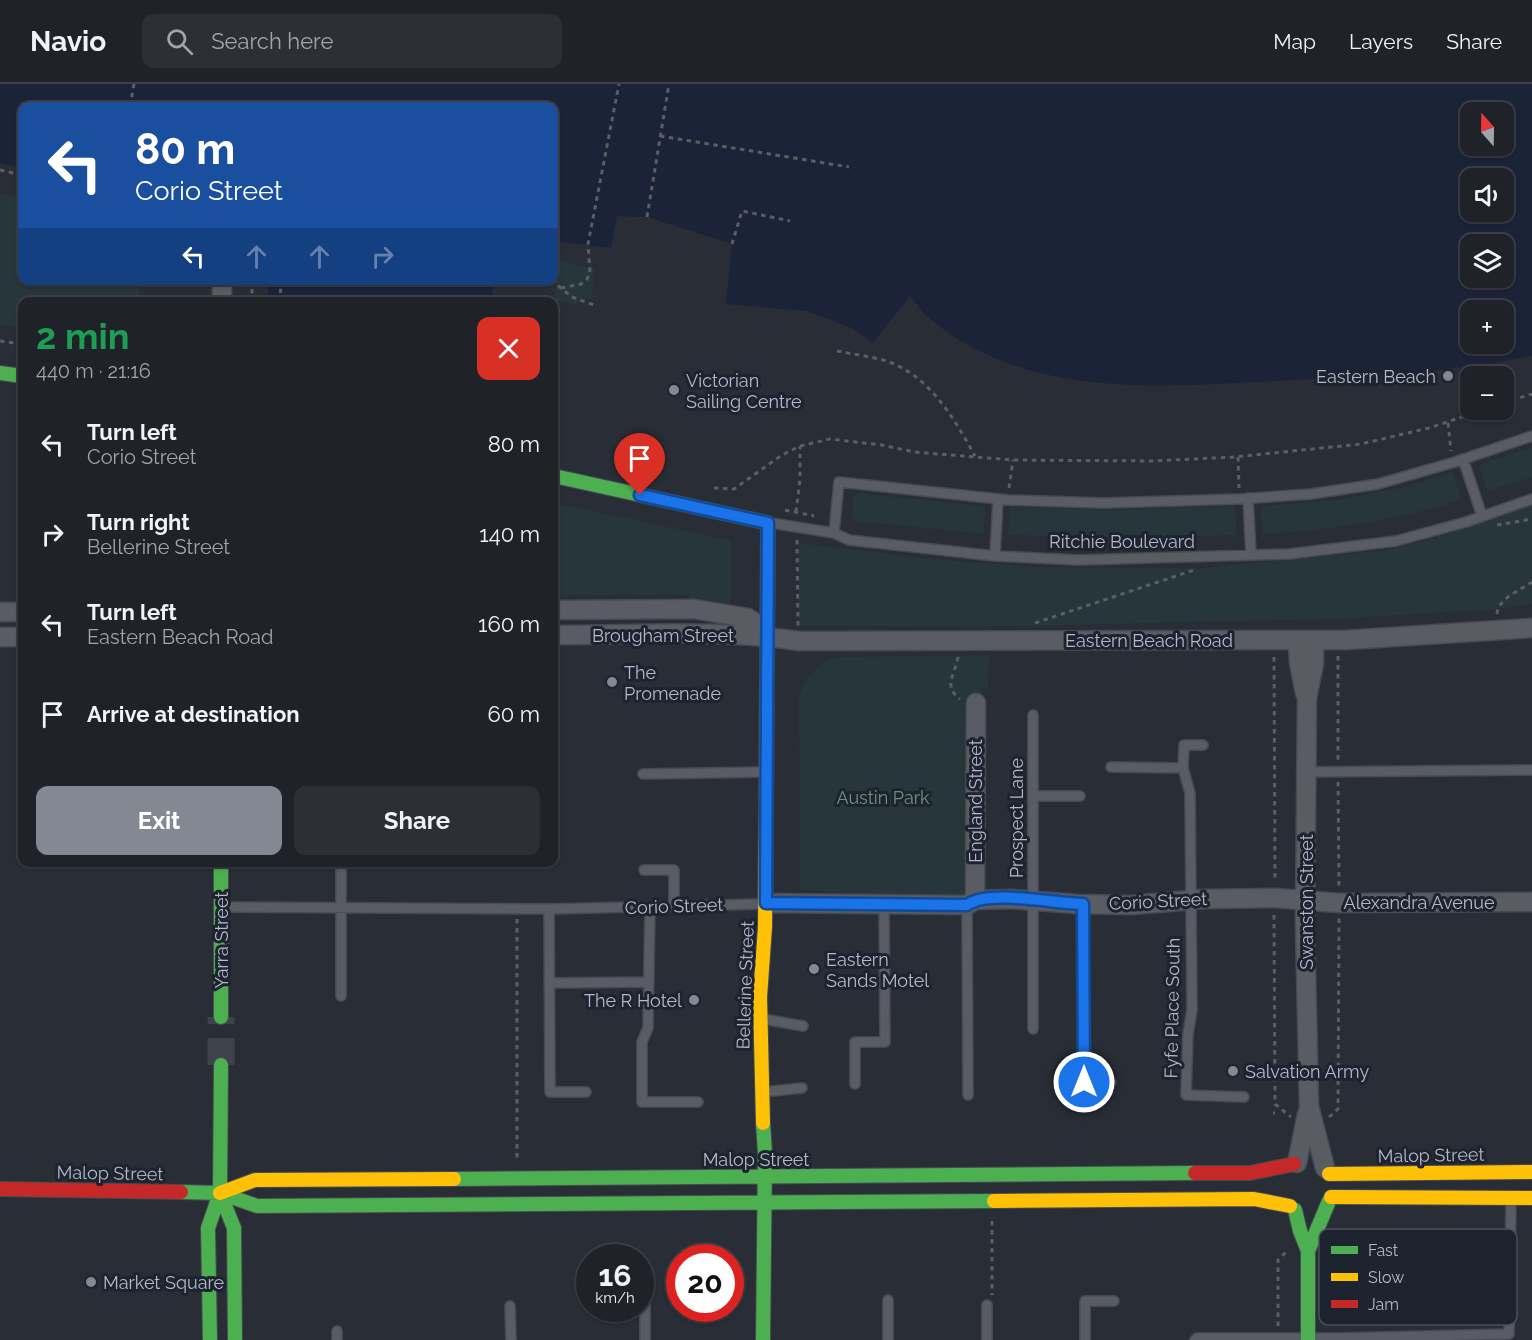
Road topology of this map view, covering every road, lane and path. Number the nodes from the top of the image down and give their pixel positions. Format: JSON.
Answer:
{"nodes":[{"id":1,"x":134,"y":84,"type":"edge"},
{"id":2,"x":619,"y":84,"type":"edge"},
{"id":3,"x":669,"y":84,"type":"edge"},
{"id":4,"x":131,"y":102,"type":"edge"},
{"id":5,"x":660,"y":136,"type":"junction"},
{"id":6,"x":849,"y":167,"type":"dead end"},
{"id":7,"x":0,"y":170,"type":"edge"},
{"id":8,"x":18,"y":174,"type":"edge"},
{"id":9,"x":647,"y":217,"type":"dead end"},
{"id":10,"x":790,"y":221,"type":"dead end"},
{"id":11,"x":732,"y":244,"type":"dead end"},
{"id":12,"x":557,"y":285,"type":"edge"},
{"id":13,"x":561,"y":288,"type":"junction"},
{"id":14,"x":594,"y":305,"type":"dead end"},
{"id":15,"x":0,"y":341,"type":"edge"},
{"id":16,"x":18,"y":343,"type":"edge"},
{"id":17,"x":837,"y":351,"type":"dead end"},
{"id":18,"x":0,"y":372,"type":"edge"},
{"id":19,"x":18,"y":375,"type":"edge"},
{"id":20,"x":1532,"y":394,"type":"edge"},
{"id":21,"x":1514,"y":400,"type":"edge"},
{"id":22,"x":1460,"y":419,"type":"edge"},
{"id":23,"x":1448,"y":423,"type":"junction"},
{"id":24,"x":1532,"y":436,"type":"edge"},
{"id":25,"x":800,"y":446,"type":"junction"},
{"id":26,"x":975,"y":456,"type":"junction"},
{"id":27,"x":1238,"y":457,"type":"junction"},
{"id":28,"x":1013,"y":460,"type":"junction"},
{"id":29,"x":1459,"y":461,"type":"junction"},
{"id":30,"x":558,"y":477,"type":"edge"},
{"id":31,"x":705,"y":488,"type":"dead end"},
{"id":32,"x":998,"y":499,"type":"junction"},
{"id":33,"x":1244,"y":499,"type":"junction"},
{"id":34,"x":1532,"y":499,"type":"edge"},
{"id":35,"x":1008,"y":500,"type":"junction"},
{"id":36,"x":796,"y":512,"type":"dead end"},
{"id":37,"x":1482,"y":516,"type":"junction"},
{"id":38,"x":768,"y":523,"type":"junction"},
{"id":39,"x":834,"y":533,"type":"junction"},
{"id":40,"x":797,"y":540,"type":"dead end"},
{"id":41,"x":1251,"y":555,"type":"junction"},
{"id":42,"x":995,"y":556,"type":"junction"},
{"id":43,"x":1200,"y":558,"type":"junction"},
{"id":44,"x":1532,"y":582,"type":"edge"},
{"id":45,"x":558,"y":610,"type":"edge"},
{"id":46,"x":0,"y":612,"type":"edge"},
{"id":47,"x":18,"y":612,"type":"edge"},
{"id":48,"x":1027,"y":625,"type":"dead end"},
{"id":49,"x":1532,"y":628,"type":"edge"},
{"id":50,"x":799,"y":629,"type":"dead end"},
{"id":51,"x":1497,"y":630,"type":"junction"},
{"id":52,"x":558,"y":635,"type":"edge"},
{"id":53,"x":766,"y":636,"type":"junction"},
{"id":54,"x":0,"y":637,"type":"edge"},
{"id":55,"x":18,"y":637,"type":"edge"},
{"id":56,"x":1274,"y":640,"type":"junction"},
{"id":57,"x":1338,"y":640,"type":"junction"},
{"id":58,"x":1306,"y":641,"type":"junction"},
{"id":59,"x":958,"y":652,"type":"dead end"},
{"id":60,"x":976,"y":703,"type":"joint"},
{"id":61,"x":1033,"y":716,"type":"dead end"},
{"id":62,"x":1203,"y":745,"type":"dead end"},
{"id":63,"x":1110,"y":767,"type":"dead end"},
{"id":64,"x":1183,"y":768,"type":"junction"},
{"id":65,"x":1532,"y":770,"type":"edge"},
{"id":66,"x":1338,"y":771,"type":"junction"},
{"id":67,"x":766,"y":772,"type":"junction"},
{"id":68,"x":1306,"y":772,"type":"junction"},
{"id":69,"x":643,"y":774,"type":"dead end"},
{"id":70,"x":1033,"y":796,"type":"junction"},
{"id":71,"x":1080,"y":796,"type":"dead end"},
{"id":72,"x":220,"y":867,"type":"edge"},
{"id":73,"x":341,"y":867,"type":"edge"},
{"id":74,"x":644,"y":870,"type":"dead end"},
{"id":75,"x":1339,"y":885,"type":"dead end"},
{"id":76,"x":1275,"y":889,"type":"dead end"},
{"id":77,"x":1033,"y":900,"type":"junction"},
{"id":78,"x":1190,"y":900,"type":"junction"},
{"id":79,"x":1305,"y":900,"type":"junction"},
{"id":80,"x":1532,"y":902,"type":"edge"},
{"id":81,"x":766,"y":903,"type":"junction"},
{"id":82,"x":971,"y":903,"type":"junction"},
{"id":83,"x":1083,"y":904,"type":"junction"},
{"id":84,"x":884,"y":905,"type":"junction"},
{"id":85,"x":674,"y":906,"type":"junction"},
{"id":86,"x":221,"y":907,"type":"junction"},
{"id":87,"x":340,"y":907,"type":"junction"},
{"id":88,"x":650,"y":907,"type":"junction"},
{"id":89,"x":549,"y":909,"type":"junction"},
{"id":90,"x":1275,"y":909,"type":"dead end"},
{"id":91,"x":517,"y":919,"type":"dead end"},
{"id":92,"x":1339,"y":922,"type":"dead end"},
{"id":93,"x":549,"y":982,"type":"junction"},
{"id":94,"x":649,"y":982,"type":"junction"},
{"id":95,"x":340,"y":996,"type":"dead end"},
{"id":96,"x":221,"y":1017,"type":"tunnel mouth"},
{"id":97,"x":760,"y":1019,"type":"junction"},
{"id":98,"x":803,"y":1026,"type":"dead end"},
{"id":99,"x":1033,"y":1029,"type":"dead end"},
{"id":100,"x":221,"y":1065,"type":"tunnel mouth"},
{"id":101,"x":1111,"y":1083,"type":"dead end"},
{"id":102,"x":855,"y":1084,"type":"dead end"},
{"id":103,"x":802,"y":1088,"type":"dead end"},
{"id":104,"x":585,"y":1092,"type":"dead end"},
{"id":105,"x":761,"y":1093,"type":"junction"},
{"id":106,"x":968,"y":1095,"type":"dead end"},
{"id":107,"x":1244,"y":1097,"type":"dead end"},
{"id":108,"x":698,"y":1102,"type":"dead end"},
{"id":109,"x":1275,"y":1104,"type":"dead end"},
{"id":110,"x":1309,"y":1106,"type":"junction"},
{"id":111,"x":1338,"y":1109,"type":"dead end"},
{"id":112,"x":517,"y":1160,"type":"dead end"},
{"id":113,"x":1296,"y":1164,"type":"junction"},
{"id":114,"x":1327,"y":1171,"type":"junction"},
{"id":115,"x":1532,"y":1172,"type":"edge"},
{"id":116,"x":1148,"y":1174,"type":"junction"},
{"id":117,"x":997,"y":1175,"type":"junction"},
{"id":118,"x":764,"y":1176,"type":"junction"},
{"id":119,"x":368,"y":1179,"type":"junction"},
{"id":120,"x":1511,"y":1185,"type":"junction"},
{"id":121,"x":0,"y":1189,"type":"edge"},
{"id":122,"x":220,"y":1193,"type":"junction"},
{"id":123,"x":1532,"y":1198,"type":"edge"},
{"id":124,"x":1330,"y":1199,"type":"junction"},
{"id":125,"x":1148,"y":1200,"type":"junction"},
{"id":126,"x":994,"y":1201,"type":"junction"},
{"id":127,"x":764,"y":1203,"type":"junction"},
{"id":128,"x":368,"y":1205,"type":"junction"},
{"id":129,"x":1292,"y":1208,"type":"junction"},
{"id":130,"x":1510,"y":1229,"type":"edge"},
{"id":131,"x":1308,"y":1251,"type":"junction"},
{"id":132,"x":1278,"y":1260,"type":"dead end"},
{"id":133,"x":888,"y":1300,"type":"dead end"},
{"id":134,"x":1114,"y":1301,"type":"dead end"},
{"id":135,"x":987,"y":1305,"type":"joint"},
{"id":136,"x":510,"y":1306,"type":"dead end"},
{"id":137,"x":645,"y":1322,"type":"edge"},
{"id":138,"x":1341,"y":1325,"type":"edge"},
{"id":139,"x":1509,"y":1325,"type":"edge"},
{"id":140,"x":1278,"y":1337,"type":"junction"},
{"id":141,"x":1308,"y":1338,"type":"edge"},
{"id":142,"x":1341,"y":1338,"type":"junction"},
{"id":143,"x":210,"y":1340,"type":"edge"},
{"id":144,"x":235,"y":1340,"type":"edge"},
{"id":145,"x":511,"y":1340,"type":"edge"},
{"id":146,"x":645,"y":1340,"type":"edge"},
{"id":147,"x":764,"y":1340,"type":"edge"},
{"id":148,"x":888,"y":1340,"type":"edge"},
{"id":149,"x":987,"y":1340,"type":"edge"},
{"id":150,"x":1085,"y":1340,"type":"edge"},
{"id":151,"x":1196,"y":1340,"type":"edge"}],
"edges":[{"from":1,"to":4,"type":"path"},
{"from":2,"to":13,"type":"path"},
{"from":3,"to":5,"type":"path"},
{"from":5,"to":6,"type":"path"},
{"from":5,"to":9,"type":"path"},
{"from":7,"to":8,"type":"path"},
{"from":10,"to":11,"type":"path"},
{"from":12,"to":13,"type":"path"},
{"from":13,"to":14,"type":"path"},
{"from":15,"to":16,"type":"path"},
{"from":17,"to":26,"type":"path"},
{"from":18,"to":19,"type":"street"},
{"from":20,"to":21,"type":"path"},
{"from":22,"to":23,"type":"path"},
{"from":23,"to":27,"type":"path"},
{"from":23,"to":29,"type":"path"},
{"from":24,"to":29,"type":"lane"},
{"from":25,"to":26,"type":"path"},
{"from":25,"to":31,"type":"path"},
{"from":25,"to":36,"type":"path"},
{"from":26,"to":28,"type":"path"},
{"from":27,"to":28,"type":"path"},
{"from":27,"to":33,"type":"path"},
{"from":28,"to":35,"type":"path"},
{"from":29,"to":33,"type":"lane"},
{"from":29,"to":37,"type":"lane"},
{"from":30,"to":38,"type":"street"},
{"from":32,"to":35,"type":"lane"},
{"from":32,"to":39,"type":"lane"},
{"from":32,"to":42,"type":"lane"},
{"from":33,"to":35,"type":"lane"},
{"from":33,"to":41,"type":"lane"},
{"from":34,"to":37,"type":"lane","name":"Ritchie Boulevard"},
{"from":37,"to":41,"type":"lane","name":"Ritchie Boulevard"},
{"from":38,"to":39,"type":"lane","name":"Ritchie Boulevard"},
{"from":38,"to":53,"type":"street","name":"Bellerine Street"},
{"from":39,"to":42,"type":"lane","name":"Ritchie Boulevard"},
{"from":40,"to":50,"type":"path"},
{"from":41,"to":43,"type":"lane","name":"Ritchie Boulevard"},
{"from":42,"to":43,"type":"lane","name":"Ritchie Boulevard"},
{"from":43,"to":48,"type":"path"},
{"from":44,"to":51,"type":"path"},
{"from":45,"to":53,"type":"street","name":"Brougham Street"},
{"from":46,"to":47,"type":"street"},
{"from":49,"to":51,"type":"street","name":"Eastern Beach Road"},
{"from":51,"to":57,"type":"street","name":"Eastern Beach Road"},
{"from":52,"to":53,"type":"street","name":"Brougham Street"},
{"from":53,"to":56,"type":"street","name":"Eastern Beach Road"},
{"from":53,"to":67,"type":"street","name":"Bellerine Street"},
{"from":54,"to":55,"type":"street"},
{"from":56,"to":58,"type":"street","name":"Eastern Beach Road"},
{"from":56,"to":76,"type":"path"},
{"from":57,"to":58,"type":"street","name":"Eastern Beach Road"},
{"from":57,"to":66,"type":"path"},
{"from":58,"to":68,"type":"street","name":"Swanston Street"},
{"from":59,"to":60,"type":"path"},
{"from":60,"to":82,"type":"street","name":"England Street"},
{"from":61,"to":70,"type":"lane","name":"Prospect Lane"},
{"from":62,"to":64,"type":"lane"},
{"from":63,"to":64,"type":"lane"},
{"from":64,"to":78,"type":"lane"},
{"from":65,"to":66,"type":"lane"},
{"from":66,"to":68,"type":"lane"},
{"from":66,"to":75,"type":"path"},
{"from":67,"to":69,"type":"lane"},
{"from":67,"to":81,"type":"street","name":"Bellerine Street"},
{"from":68,"to":79,"type":"street","name":"Swanston Street"},
{"from":70,"to":71,"type":"lane"},
{"from":70,"to":77,"type":"lane","name":"Prospect Lane"},
{"from":72,"to":86,"type":"street","name":"Yarra Street"},
{"from":73,"to":87,"type":"lane"},
{"from":74,"to":85,"type":"lane"},
{"from":77,"to":82,"type":"street","name":"Corio Street"},
{"from":77,"to":83,"type":"street","name":"Corio Street"},
{"from":77,"to":99,"type":"lane","name":"Prospect Lane"},
{"from":78,"to":79,"type":"street","name":"Corio Street"},
{"from":78,"to":83,"type":"street","name":"Corio Street"},
{"from":78,"to":107,"type":"lane","name":"Fyfe Place South"},
{"from":79,"to":80,"type":"street","name":"Alexandra Avenue"},
{"from":79,"to":110,"type":"street","name":"Swanston Street"},
{"from":81,"to":84,"type":"street","name":"Corio Street"},
{"from":81,"to":85,"type":"lane","name":"Corio Street"},
{"from":81,"to":97,"type":"street","name":"Bellerine Street"},
{"from":82,"to":84,"type":"street","name":"Corio Street"},
{"from":82,"to":106,"type":"lane"},
{"from":83,"to":101,"type":"lane"},
{"from":84,"to":102,"type":"lane"},
{"from":85,"to":88,"type":"lane","name":"Corio Street"},
{"from":86,"to":87,"type":"lane","name":"Corio Street"},
{"from":86,"to":96,"type":"street","name":"Yarra Street"},
{"from":87,"to":89,"type":"lane","name":"Corio Street"},
{"from":87,"to":95,"type":"lane"},
{"from":88,"to":89,"type":"lane","name":"Corio Street"},
{"from":88,"to":94,"type":"lane"},
{"from":89,"to":93,"type":"lane"},
{"from":90,"to":109,"type":"path"},
{"from":91,"to":112,"type":"path"},
{"from":92,"to":111,"type":"path"},
{"from":93,"to":94,"type":"lane"},
{"from":93,"to":104,"type":"lane"},
{"from":94,"to":108,"type":"lane"},
{"from":97,"to":98,"type":"lane"},
{"from":97,"to":105,"type":"street","name":"Bellerine Street"},
{"from":100,"to":122,"type":"street"},
{"from":103,"to":105,"type":"lane"},
{"from":105,"to":118,"type":"street","name":"Bellerine Street"},
{"from":110,"to":113,"type":"street","name":"Swanston Street"},
{"from":110,"to":114,"type":"street","name":"Swanston Street"},
{"from":113,"to":114,"type":"street"},
{"from":113,"to":116,"type":"street","name":"Malop Street"},
{"from":113,"to":129,"type":"street"},
{"from":114,"to":120,"type":"street","name":"Malop Street"},
{"from":114,"to":124,"type":"street"},
{"from":115,"to":120,"type":"street","name":"Malop Street"},
{"from":116,"to":117,"type":"street","name":"Malop Street"},
{"from":116,"to":125,"type":"street"},
{"from":117,"to":118,"type":"street","name":"Malop Street"},
{"from":117,"to":126,"type":"street"},
{"from":118,"to":119,"type":"street","name":"Malop Street"},
{"from":118,"to":127,"type":"street","name":"Bellerine Street"},
{"from":119,"to":122,"type":"street","name":"Malop Street"},
{"from":119,"to":128,"type":"street"},
{"from":120,"to":123,"type":"street","name":"Malop Street"},
{"from":120,"to":124,"type":"street","name":"Malop Street"},
{"from":120,"to":130,"type":"lane"},
{"from":121,"to":122,"type":"street","name":"Malop Street"},
{"from":122,"to":128,"type":"street","name":"Malop Street"},
{"from":122,"to":143,"type":"street"},
{"from":122,"to":144,"type":"street"},
{"from":124,"to":129,"type":"street"},
{"from":124,"to":131,"type":"street"},
{"from":125,"to":126,"type":"street","name":"Malop Street"},
{"from":125,"to":129,"type":"street","name":"Malop Street"},
{"from":126,"to":127,"type":"street","name":"Malop Street"},
{"from":126,"to":135,"type":"path"},
{"from":127,"to":128,"type":"street","name":"Malop Street"},
{"from":127,"to":147,"type":"street","name":"Bellerine Street"},
{"from":129,"to":131,"type":"street"},
{"from":131,"to":141,"type":"street"},
{"from":132,"to":140,"type":"path"},
{"from":133,"to":148,"type":"lane"},
{"from":134,"to":150,"type":"lane"},
{"from":135,"to":149,"type":"lane"},
{"from":136,"to":145,"type":"lane"},
{"from":137,"to":146,"type":"lane"},
{"from":138,"to":142,"type":"path"},
{"from":139,"to":142,"type":"lane"},
{"from":140,"to":141,"type":"lane"},
{"from":140,"to":151,"type":"lane"},
{"from":141,"to":142,"type":"lane"}]}
